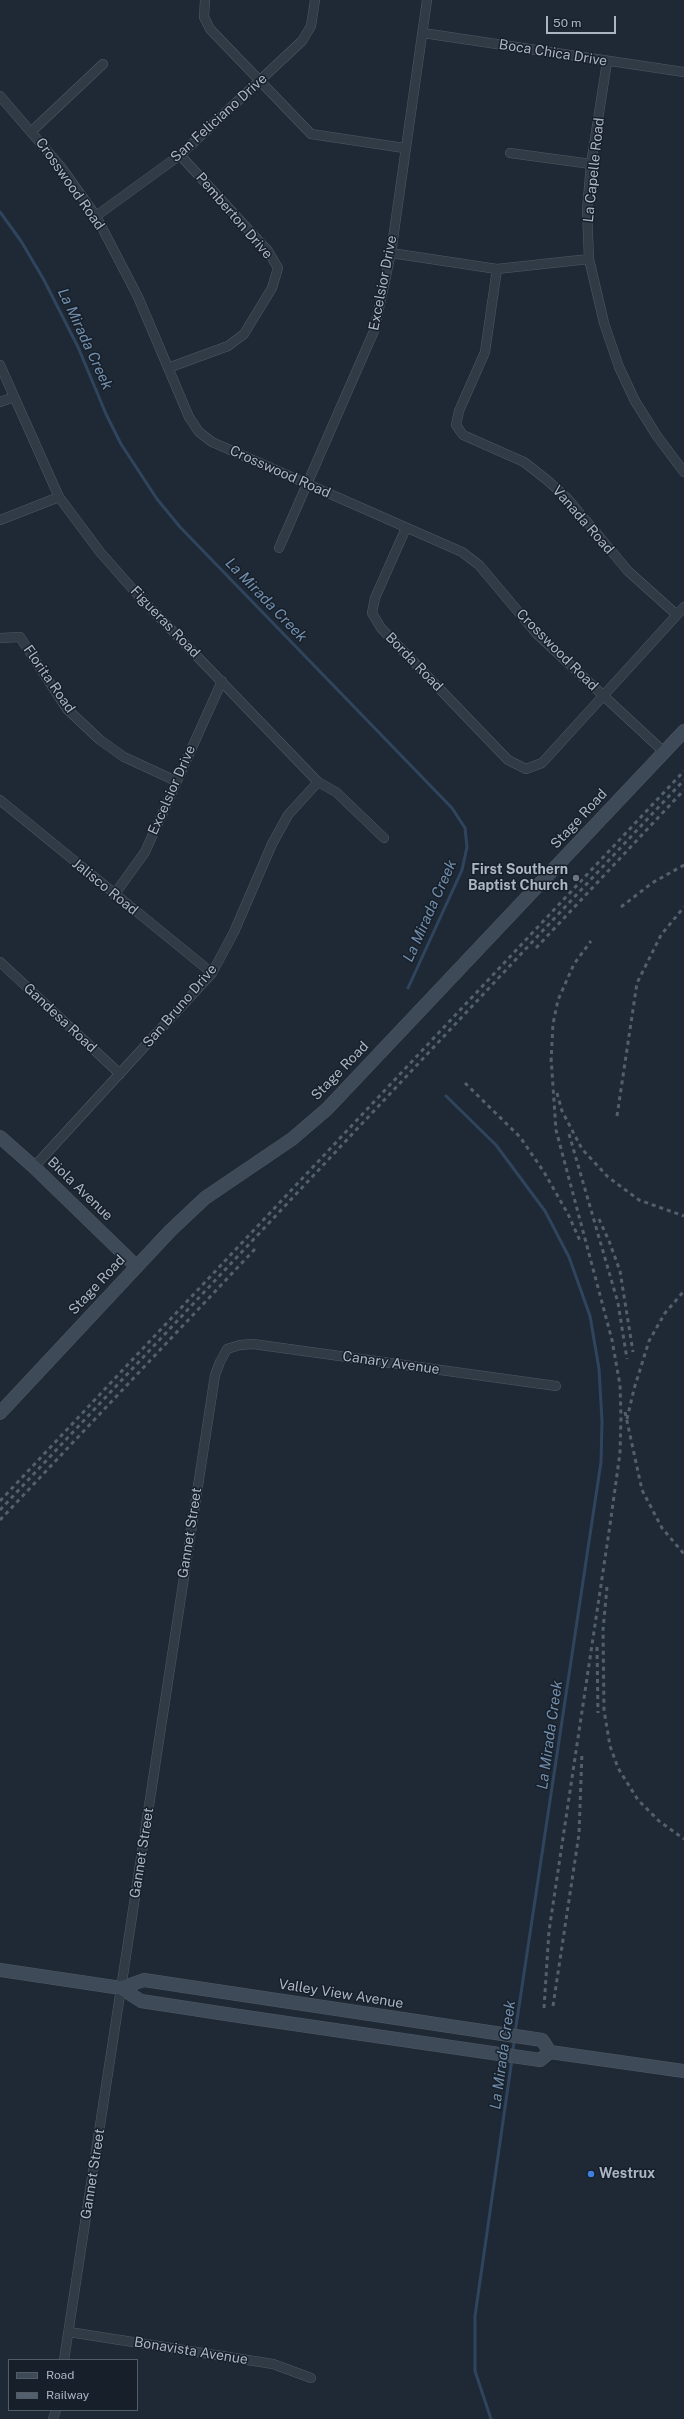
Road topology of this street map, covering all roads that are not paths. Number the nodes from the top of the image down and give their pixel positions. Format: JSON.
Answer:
{"nodes":[{"id":1,"x":205,"y":0,"type":"edge"},
{"id":2,"x":315,"y":0,"type":"edge"},
{"id":3,"x":427,"y":0,"type":"edge"},
{"id":4,"x":423,"y":33,"type":"junction"},
{"id":5,"x":607,"y":62,"type":"junction"},
{"id":6,"x":102,"y":64,"type":"dead end"},
{"id":7,"x":684,"y":72,"type":"edge"},
{"id":8,"x":259,"y":82,"type":"junction"},
{"id":9,"x":0,"y":96,"type":"edge"},
{"id":10,"x":32,"y":131,"type":"junction"},
{"id":11,"x":404,"y":148,"type":"junction"},
{"id":12,"x":510,"y":153,"type":"dead end"},
{"id":13,"x":180,"y":155,"type":"junction"},
{"id":14,"x":591,"y":164,"type":"junction"},
{"id":15,"x":96,"y":216,"type":"junction"},
{"id":16,"x":390,"y":254,"type":"junction"},
{"id":17,"x":589,"y":259,"type":"junction"},
{"id":18,"x":497,"y":269,"type":"junction"},
{"id":19,"x":0,"y":365,"type":"edge"},
{"id":20,"x":168,"y":368,"type":"junction"},
{"id":21,"x":14,"y":397,"type":"junction"},
{"id":22,"x":0,"y":402,"type":"edge"},
{"id":23,"x":684,"y":472,"type":"edge"},
{"id":24,"x":307,"y":483,"type":"junction"},
{"id":25,"x":59,"y":497,"type":"junction"},
{"id":26,"x":0,"y":520,"type":"edge"},
{"id":27,"x":406,"y":528,"type":"junction"},
{"id":28,"x":279,"y":548,"type":"dead end"},
{"id":29,"x":684,"y":607,"type":"edge"},
{"id":30,"x":677,"y":615,"type":"junction"},
{"id":31,"x":0,"y":638,"type":"edge"},
{"id":32,"x":222,"y":681,"type":"junction"},
{"id":33,"x":603,"y":696,"type":"junction"},
{"id":34,"x":684,"y":731,"type":"edge"},
{"id":35,"x":664,"y":752,"type":"junction"},
{"id":36,"x":176,"y":780,"type":"junction"},
{"id":37,"x":318,"y":782,"type":"junction"},
{"id":38,"x":0,"y":800,"type":"edge"},
{"id":39,"x":384,"y":838,"type":"dead end"},
{"id":40,"x":114,"y":895,"type":"junction"},
{"id":41,"x":0,"y":962,"type":"edge"},
{"id":42,"x":212,"y":973,"type":"junction"},
{"id":43,"x":120,"y":1074,"type":"junction"},
{"id":44,"x":0,"y":1137,"type":"edge"},
{"id":45,"x":34,"y":1167,"type":"junction"},
{"id":46,"x":136,"y":1266,"type":"junction"},
{"id":47,"x":227,"y":1350,"type":"joint"},
{"id":48,"x":556,"y":1386,"type":"dead end"},
{"id":49,"x":0,"y":1413,"type":"edge"},
{"id":50,"x":0,"y":1970,"type":"edge"},
{"id":51,"x":121,"y":1988,"type":"junction"},
{"id":52,"x":550,"y":2052,"type":"junction"},
{"id":53,"x":684,"y":2072,"type":"edge"},
{"id":54,"x":69,"y":2332,"type":"junction"},
{"id":55,"x":64,"y":2359,"type":"edge"},
{"id":56,"x":311,"y":2378,"type":"dead end"}],
"edges":[{"from":1,"to":8,"type":"street"},
{"from":2,"to":8,"type":"street","name":"San Feliciano Drive"},
{"from":3,"to":4,"type":"street","name":"Excelsior Drive"},
{"from":4,"to":5,"type":"street","name":"Boca Chica Drive"},
{"from":4,"to":11,"type":"street","name":"Excelsior Drive"},
{"from":5,"to":7,"type":"street","name":"Boca Chica Drive"},
{"from":5,"to":14,"type":"street","name":"La Capelle Road"},
{"from":6,"to":10,"type":"street"},
{"from":8,"to":11,"type":"street"},
{"from":8,"to":13,"type":"street","name":"San Feliciano Drive"},
{"from":9,"to":10,"type":"street","name":"Crosswood Road"},
{"from":10,"to":15,"type":"street","name":"Crosswood Road"},
{"from":11,"to":16,"type":"street","name":"Excelsior Drive"},
{"from":12,"to":14,"type":"street"},
{"from":13,"to":15,"type":"street","name":"San Feliciano Drive"},
{"from":13,"to":20,"type":"street","name":"Pemberton Drive"},
{"from":14,"to":17,"type":"street","name":"La Capelle Road"},
{"from":15,"to":20,"type":"street","name":"Crosswood Road"},
{"from":16,"to":18,"type":"street"},
{"from":16,"to":24,"type":"street","name":"Excelsior Drive"},
{"from":17,"to":18,"type":"street"},
{"from":17,"to":23,"type":"street","name":"La Capelle Road"},
{"from":18,"to":30,"type":"street","name":"Vanada Road"},
{"from":19,"to":21,"type":"street","name":"Figueras Road"},
{"from":20,"to":24,"type":"street","name":"Crosswood Road"},
{"from":21,"to":22,"type":"street"},
{"from":21,"to":25,"type":"street","name":"Figueras Road"},
{"from":24,"to":27,"type":"street","name":"Crosswood Road"},
{"from":24,"to":28,"type":"street","name":"Excelsior Drive"},
{"from":25,"to":26,"type":"street"},
{"from":25,"to":32,"type":"street","name":"Figueras Road"},
{"from":27,"to":33,"type":"street","name":"Crosswood Road"},
{"from":27,"to":33,"type":"street","name":"Borda Road"},
{"from":29,"to":30,"type":"street"},
{"from":30,"to":33,"type":"street"},
{"from":31,"to":36,"type":"street","name":"Florita Road"},
{"from":32,"to":36,"type":"street","name":"Excelsior Drive"},
{"from":32,"to":37,"type":"street","name":"Figueras Road"},
{"from":33,"to":35,"type":"street","name":"Crosswood Road"},
{"from":34,"to":35,"type":"main road","name":"Stage Road"},
{"from":35,"to":46,"type":"main road","name":"Stage Road"},
{"from":36,"to":40,"type":"street","name":"Excelsior Drive"},
{"from":37,"to":39,"type":"street","name":"Figueras Road"},
{"from":37,"to":42,"type":"street","name":"San Bruno Drive"},
{"from":38,"to":40,"type":"street","name":"Jalisco Road"},
{"from":40,"to":42,"type":"street","name":"Jalisco Road"},
{"from":41,"to":43,"type":"street","name":"Gandesa Road"},
{"from":42,"to":43,"type":"street","name":"San Bruno Drive"},
{"from":43,"to":45,"type":"street","name":"San Bruno Drive"},
{"from":44,"to":45,"type":"main road","name":"Biola Avenue"},
{"from":45,"to":46,"type":"main road","name":"Biola Avenue"},
{"from":46,"to":49,"type":"main road","name":"Stage Road"},
{"from":47,"to":48,"type":"street","name":"Canary Avenue"},
{"from":47,"to":51,"type":"street","name":"Gannet Street"},
{"from":50,"to":51,"type":"main road","name":"Valley View Avenue"},
{"from":51,"to":52,"type":"main road","name":"Valley View Avenue"},
{"from":51,"to":52,"type":"main road","name":"Valley View Avenue"},
{"from":51,"to":54,"type":"street","name":"Gannet Street"},
{"from":52,"to":53,"type":"main road"},
{"from":54,"to":55,"type":"street","name":"Gannet Street"},
{"from":54,"to":56,"type":"street","name":"Bonavista Avenue"}]}
